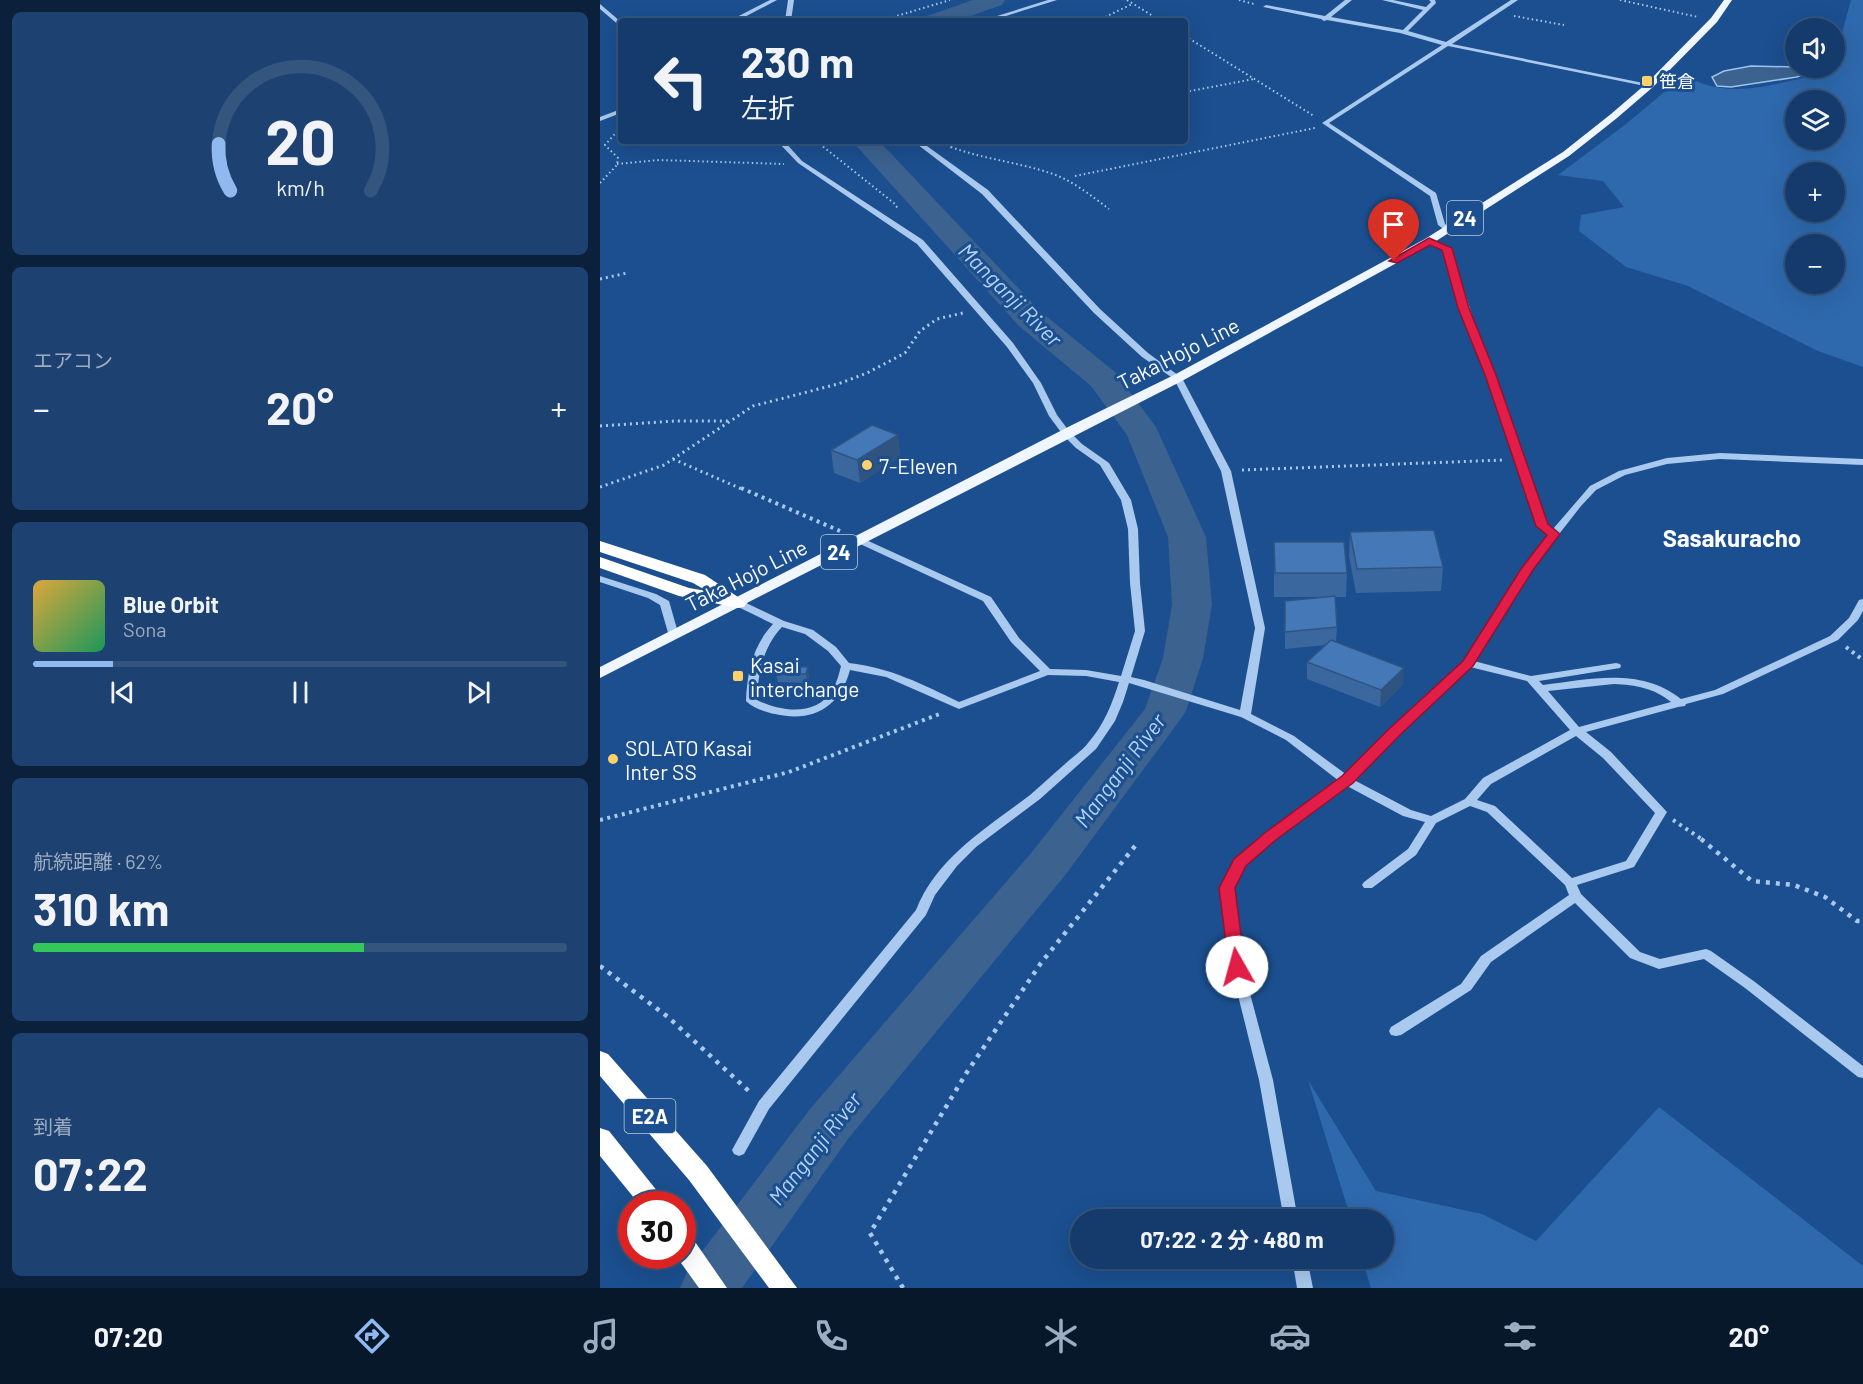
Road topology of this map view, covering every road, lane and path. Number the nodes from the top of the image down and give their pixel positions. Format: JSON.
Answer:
{"nodes":[{"id":1,"x":774,"y":0,"type":"edge"},
{"id":2,"x":791,"y":0,"type":"edge"},
{"id":3,"x":950,"y":0,"type":"edge"},
{"id":4,"x":1054,"y":0,"type":"edge"},
{"id":5,"x":1127,"y":0,"type":"edge"},
{"id":6,"x":1349,"y":0,"type":"edge"},
{"id":7,"x":1385,"y":0,"type":"edge"},
{"id":8,"x":1432,"y":0,"type":"edge"},
{"id":9,"x":1515,"y":0,"type":"edge"},
{"id":10,"x":1620,"y":0,"type":"edge"},
{"id":11,"x":1728,"y":0,"type":"edge"},
{"id":12,"x":1132,"y":4,"type":"junction"},
{"id":13,"x":600,"y":6,"type":"edge"},
{"id":14,"x":1266,"y":7,"type":"dead end"},
{"id":15,"x":1427,"y":9,"type":"junction"},
{"id":16,"x":1496,"y":12,"type":"junction"},
{"id":17,"x":739,"y":18,"type":"edge"},
{"id":18,"x":788,"y":18,"type":"edge"},
{"id":19,"x":890,"y":18,"type":"edge"},
{"id":20,"x":994,"y":18,"type":"edge"},
{"id":21,"x":1103,"y":18,"type":"edge"},
{"id":22,"x":1156,"y":18,"type":"edge"},
{"id":23,"x":1324,"y":19,"type":"junction"},
{"id":24,"x":1714,"y":20,"type":"junction"},
{"id":25,"x":618,"y":22,"type":"edge"},
{"id":26,"x":1564,"y":25,"type":"dead end"},
{"id":27,"x":1404,"y":32,"type":"junction"},
{"id":28,"x":1188,"y":38,"type":"edge"},
{"id":29,"x":1445,"y":44,"type":"junction"},
{"id":30,"x":1255,"y":79,"type":"junction"},
{"id":31,"x":1650,"y":85,"type":"junction"},
{"id":32,"x":1188,"y":91,"type":"edge"},
{"id":33,"x":618,"y":112,"type":"edge"},
{"id":34,"x":600,"y":118,"type":"edge"},
{"id":35,"x":1326,"y":124,"type":"junction"},
{"id":36,"x":618,"y":130,"type":"edge"},
{"id":37,"x":783,"y":144,"type":"edge"},
{"id":38,"x":820,"y":144,"type":"edge"},
{"id":39,"x":920,"y":144,"type":"edge"},
{"id":40,"x":954,"y":144,"type":"edge"},
{"id":41,"x":800,"y":162,"type":"junction"},
{"id":42,"x":617,"y":164,"type":"junction"},
{"id":43,"x":1075,"y":176,"type":"dead end"},
{"id":44,"x":600,"y":183,"type":"edge"},
{"id":45,"x":1109,"y":209,"type":"dead end"},
{"id":46,"x":888,"y":221,"type":"junction"},
{"id":47,"x":1448,"y":228,"type":"junction"},
{"id":48,"x":1429,"y":241,"type":"junction"},
{"id":49,"x":627,"y":273,"type":"dead end"},
{"id":50,"x":600,"y":279,"type":"edge"},
{"id":51,"x":978,"y":309,"type":"junction"},
{"id":52,"x":1178,"y":378,"type":"junction"},
{"id":53,"x":729,"y":421,"type":"junction"},
{"id":54,"x":600,"y":426,"type":"edge"},
{"id":55,"x":1071,"y":431,"type":"junction"},
{"id":56,"x":673,"y":459,"type":"junction"},
{"id":57,"x":1520,"y":459,"type":"junction"},
{"id":58,"x":1863,"y":462,"type":"edge"},
{"id":59,"x":1226,"y":471,"type":"junction"},
{"id":60,"x":600,"y":487,"type":"edge"},
{"id":61,"x":1554,"y":534,"type":"junction"},
{"id":62,"x":861,"y":541,"type":"junction"},
{"id":63,"x":600,"y":546,"type":"edge"},
{"id":64,"x":600,"y":562,"type":"edge"},
{"id":65,"x":600,"y":579,"type":"edge"},
{"id":66,"x":1863,"y":602,"type":"edge"},
{"id":67,"x":738,"y":603,"type":"junction"},
{"id":68,"x":780,"y":623,"type":"junction"},
{"id":69,"x":674,"y":636,"type":"junction"},
{"id":70,"x":1833,"y":638,"type":"junction"},
{"id":71,"x":1863,"y":660,"type":"edge"},
{"id":72,"x":1468,"y":663,"type":"junction"},
{"id":73,"x":846,"y":666,"type":"junction"},
{"id":74,"x":1616,"y":666,"type":"dead end"},
{"id":75,"x":1047,"y":672,"type":"junction"},
{"id":76,"x":600,"y":673,"type":"edge"},
{"id":77,"x":1125,"y":679,"type":"junction"},
{"id":78,"x":1531,"y":679,"type":"junction"},
{"id":79,"x":1540,"y":689,"type":"junction"},
{"id":80,"x":1681,"y":704,"type":"junction"},
{"id":81,"x":959,"y":706,"type":"junction"},
{"id":82,"x":1245,"y":715,"type":"junction"},
{"id":83,"x":1577,"y":731,"type":"junction"},
{"id":84,"x":1348,"y":780,"type":"junction"},
{"id":85,"x":1468,"y":802,"type":"junction"},
{"id":86,"x":1661,"y":812,"type":"junction"},
{"id":87,"x":600,"y":820,"type":"edge"},
{"id":88,"x":1432,"y":820,"type":"junction"},
{"id":89,"x":1135,"y":846,"type":"dead end"},
{"id":90,"x":1570,"y":883,"type":"junction"},
{"id":91,"x":1368,"y":885,"type":"dead end"},
{"id":92,"x":1576,"y":896,"type":"junction"},
{"id":93,"x":1863,"y":921,"type":"edge"},
{"id":94,"x":600,"y":966,"type":"edge"},
{"id":95,"x":1396,"y":1031,"type":"dead end"},
{"id":96,"x":600,"y":1060,"type":"edge"},
{"id":97,"x":1863,"y":1073,"type":"edge"},
{"id":98,"x":764,"y":1105,"type":"junction"},
{"id":99,"x":600,"y":1138,"type":"edge"},
{"id":100,"x":739,"y":1150,"type":"dead end"},
{"id":101,"x":643,"y":1191,"type":"edge"},
{"id":102,"x":1289,"y":1209,"type":"edge"},
{"id":103,"x":696,"y":1263,"type":"edge"},
{"id":104,"x":1301,"y":1269,"type":"edge"},
{"id":105,"x":714,"y":1288,"type":"edge"},
{"id":106,"x":784,"y":1288,"type":"edge"},
{"id":107,"x":903,"y":1288,"type":"edge"},
{"id":108,"x":1305,"y":1288,"type":"edge"}],
"edges":[{"from":1,"to":17,"type":"street"},
{"from":2,"to":18,"type":"street"},
{"from":3,"to":19,"type":"path"},
{"from":4,"to":20,"type":"street"},
{"from":5,"to":12,"type":"path"},
{"from":6,"to":23,"type":"street"},
{"from":7,"to":15,"type":"street"},
{"from":8,"to":15,"type":"street"},
{"from":9,"to":16,"type":"street"},
{"from":10,"to":24,"type":"path"},
{"from":11,"to":24,"type":"main road","name":"Taka Hojo Line","number":"24"},
{"from":12,"to":21,"type":"path"},
{"from":12,"to":22,"type":"path"},
{"from":13,"to":25,"type":"street"},
{"from":14,"to":23,"type":"street"},
{"from":15,"to":27,"type":"street"},
{"from":16,"to":26,"type":"path"},
{"from":16,"to":29,"type":"street"},
{"from":23,"to":27,"type":"street"},
{"from":24,"to":31,"type":"main road","name":"Taka Hojo Line","number":"24"},
{"from":27,"to":29,"type":"street"},
{"from":28,"to":30,"type":"path"},
{"from":29,"to":31,"type":"street"},
{"from":29,"to":35,"type":"street"},
{"from":30,"to":32,"type":"path"},
{"from":30,"to":35,"type":"path"},
{"from":31,"to":47,"type":"main road","name":"Taka Hojo Line","number":"24"},
{"from":33,"to":34,"type":"street"},
{"from":35,"to":43,"type":"path"},
{"from":35,"to":47,"type":"street"},
{"from":36,"to":42,"type":"path"},
{"from":37,"to":41,"type":"street"},
{"from":38,"to":46,"type":"path"},
{"from":39,"to":52,"type":"street"},
{"from":40,"to":45,"type":"path"},
{"from":41,"to":42,"type":"path"},
{"from":41,"to":46,"type":"street"},
{"from":42,"to":44,"type":"path"},
{"from":46,"to":51,"type":"street"},
{"from":47,"to":48,"type":"main road","name":"Taka Hojo Line","number":"24"},
{"from":48,"to":52,"type":"main road","name":"Taka Hojo Line","number":"24"},
{"from":48,"to":57,"type":"street"},
{"from":49,"to":50,"type":"path"},
{"from":51,"to":53,"type":"path"},
{"from":51,"to":55,"type":"street"},
{"from":52,"to":55,"type":"main road","name":"Taka Hojo Line","number":"24"},
{"from":52,"to":59,"type":"street"},
{"from":53,"to":54,"type":"path"},
{"from":53,"to":56,"type":"path"},
{"from":55,"to":62,"type":"main road","name":"Taka Hojo Line","number":"24"},
{"from":55,"to":77,"type":"street"},
{"from":56,"to":60,"type":"path"},
{"from":56,"to":62,"type":"path"},
{"from":57,"to":59,"type":"path"},
{"from":57,"to":61,"type":"street"},
{"from":58,"to":61,"type":"street"},
{"from":59,"to":82,"type":"street"},
{"from":61,"to":72,"type":"street"},
{"from":62,"to":67,"type":"main road","name":"Taka Hojo Line","number":"24"},
{"from":62,"to":75,"type":"street"},
{"from":63,"to":67,"type":"highway"},
{"from":64,"to":67,"type":"highway"},
{"from":65,"to":69,"type":"street"},
{"from":66,"to":70,"type":"street"},
{"from":67,"to":68,"type":"street"},
{"from":67,"to":69,"type":"main road","name":"Taka Hojo Line","number":"24"},
{"from":68,"to":73,"type":"street"},
{"from":68,"to":73,"type":"street"},
{"from":69,"to":76,"type":"main road","name":"Taka Hojo Line","number":"24"},
{"from":70,"to":71,"type":"path"},
{"from":70,"to":80,"type":"street"},
{"from":72,"to":78,"type":"street"},
{"from":72,"to":84,"type":"street"},
{"from":73,"to":81,"type":"street"},
{"from":74,"to":78,"type":"street"},
{"from":75,"to":77,"type":"street"},
{"from":75,"to":81,"type":"street"},
{"from":77,"to":82,"type":"street"},
{"from":77,"to":98,"type":"street"},
{"from":78,"to":79,"type":"street"},
{"from":79,"to":80,"type":"street"},
{"from":79,"to":83,"type":"street"},
{"from":80,"to":83,"type":"street"},
{"from":81,"to":87,"type":"path"},
{"from":82,"to":84,"type":"street"},
{"from":83,"to":85,"type":"street"},
{"from":83,"to":86,"type":"street"},
{"from":84,"to":88,"type":"street"},
{"from":84,"to":102,"type":"street"},
{"from":85,"to":88,"type":"street"},
{"from":85,"to":90,"type":"street"},
{"from":86,"to":90,"type":"street"},
{"from":86,"to":93,"type":"path"},
{"from":88,"to":91,"type":"street"},
{"from":89,"to":107,"type":"path"},
{"from":90,"to":92,"type":"street"},
{"from":92,"to":95,"type":"street"},
{"from":92,"to":97,"type":"street"},
{"from":94,"to":98,"type":"path"},
{"from":96,"to":106,"type":"highway","number":"E2A"},
{"from":98,"to":100,"type":"street"},
{"from":99,"to":101,"type":"highway","number":"E2A"},
{"from":103,"to":105,"type":"highway"},
{"from":104,"to":108,"type":"street"}]}
